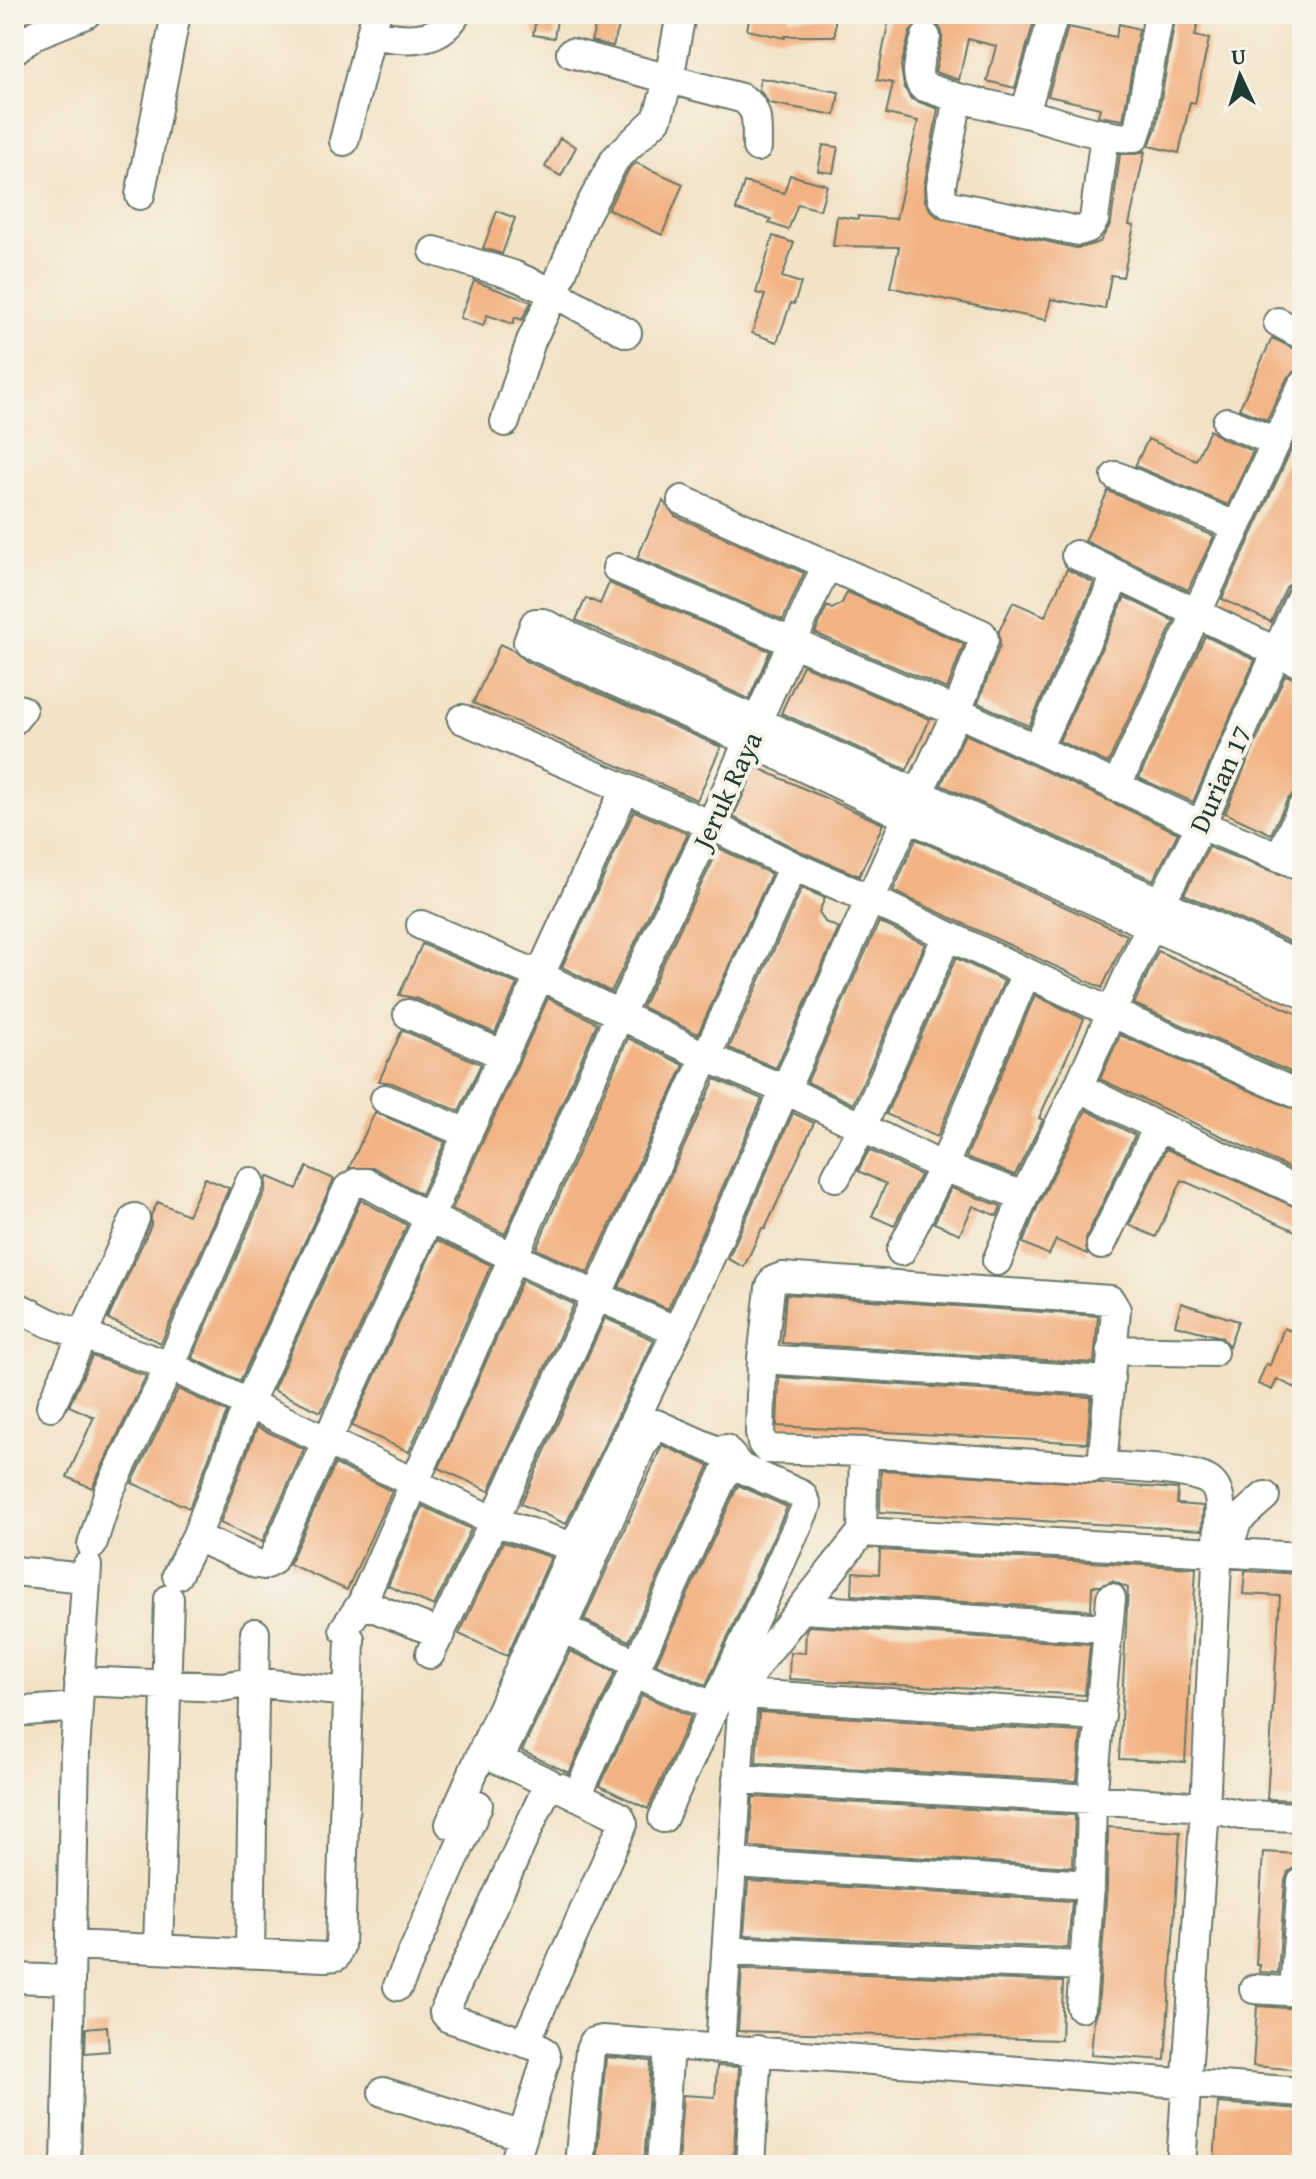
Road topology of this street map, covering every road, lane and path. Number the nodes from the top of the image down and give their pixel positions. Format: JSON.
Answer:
{"nodes":[{"id":1,"x":86,"y":14,"type":"edge"},
{"id":2,"x":176,"y":14,"type":"edge"},
{"id":3,"x":456,"y":14,"type":"edge"},
{"id":4,"x":681,"y":14,"type":"edge"},
{"id":5,"x":1054,"y":14,"type":"edge"},
{"id":6,"x":1159,"y":14,"type":"edge"},
{"id":7,"x":374,"y":24,"type":"edge"},
{"id":8,"x":926,"y":37,"type":"dead end"},
{"id":9,"x":14,"y":50,"type":"edge"},
{"id":10,"x":571,"y":53,"type":"dead end"},
{"id":11,"x":669,"y":79,"type":"junction"},
{"id":12,"x":958,"y":98,"type":"junction"},
{"id":13,"x":1025,"y":113,"type":"junction"},
{"id":14,"x":1105,"y":134,"type":"junction"},
{"id":15,"x":344,"y":141,"type":"dead end"},
{"id":16,"x":757,"y":147,"type":"dead end"},
{"id":17,"x":140,"y":195,"type":"dead end"},
{"id":18,"x":434,"y":251,"type":"dead end"},
{"id":19,"x":554,"y":293,"type":"junction"},
{"id":20,"x":627,"y":333,"type":"dead end"},
{"id":21,"x":1302,"y":386,"type":"edge"},
{"id":22,"x":505,"y":422,"type":"dead end"},
{"id":23,"x":1227,"y":422,"type":"dead end"},
{"id":24,"x":1276,"y":442,"type":"junction"},
{"id":25,"x":1116,"y":476,"type":"dead end"},
{"id":26,"x":682,"y":500,"type":"dead end"},
{"id":27,"x":1235,"y":526,"type":"junction"},
{"id":28,"x":1076,"y":555,"type":"dead end"},
{"id":29,"x":827,"y":564,"type":"junction"},
{"id":30,"x":617,"y":568,"type":"dead end"},
{"id":31,"x":1116,"y":576,"type":"junction"},
{"id":32,"x":1302,"y":594,"type":"edge"},
{"id":33,"x":1196,"y":614,"type":"junction"},
{"id":34,"x":793,"y":643,"type":"junction"},
{"id":35,"x":1276,"y":651,"type":"junction"},
{"id":36,"x":585,"y":657,"type":"dead end"},
{"id":37,"x":1302,"y":664,"type":"edge"},
{"id":38,"x":14,"y":708,"type":"edge"},
{"id":39,"x":957,"y":712,"type":"junction"},
{"id":40,"x":462,"y":719,"type":"dead end"},
{"id":41,"x":14,"y":720,"type":"edge"},
{"id":42,"x":754,"y":731,"type":"junction"},
{"id":43,"x":1037,"y":749,"type":"junction"},
{"id":44,"x":1116,"y":787,"type":"junction"},
{"id":45,"x":625,"y":789,"type":"junction"},
{"id":46,"x":912,"y":805,"type":"junction"},
{"id":47,"x":1302,"y":808,"type":"edge"},
{"id":48,"x":711,"y":825,"type":"junction"},
{"id":49,"x":1201,"y":825,"type":"junction"},
{"id":50,"x":1291,"y":861,"type":"edge"},
{"id":51,"x":793,"y":866,"type":"junction"},
{"id":52,"x":870,"y":899,"type":"junction"},
{"id":53,"x":1156,"y":915,"type":"junction"},
{"id":54,"x":421,"y":925,"type":"dead end"},
{"id":55,"x":947,"y":936,"type":"junction"},
{"id":56,"x":1302,"y":966,"type":"edge"},
{"id":57,"x":1026,"y":973,"type":"junction"},
{"id":58,"x":541,"y":976,"type":"junction"},
{"id":59,"x":1302,"y":993,"type":"edge"},
{"id":60,"x":1110,"y":1012,"type":"junction"},
{"id":61,"x":620,"y":1013,"type":"junction"},
{"id":62,"x":408,"y":1014,"type":"dead end"},
{"id":63,"x":504,"y":1055,"type":"junction"},
{"id":64,"x":704,"y":1056,"type":"junction"},
{"id":65,"x":1078,"y":1087,"type":"junction"},
{"id":66,"x":786,"y":1090,"type":"junction"},
{"id":67,"x":1302,"y":1096,"type":"edge"},
{"id":68,"x":385,"y":1099,"type":"dead end"},
{"id":69,"x":1158,"y":1127,"type":"junction"},
{"id":70,"x":861,"y":1129,"type":"junction"},
{"id":71,"x":467,"y":1133,"type":"junction"},
{"id":72,"x":943,"y":1167,"type":"junction"},
{"id":73,"x":836,"y":1177,"type":"dead end"},
{"id":74,"x":250,"y":1182,"type":"dead end"},
{"id":75,"x":1302,"y":1193,"type":"edge"},
{"id":76,"x":1024,"y":1196,"type":"junction"},
{"id":77,"x":428,"y":1217,"type":"junction"},
{"id":78,"x":135,"y":1218,"type":"dead end"},
{"id":79,"x":1101,"y":1245,"type":"dead end"},
{"id":80,"x":901,"y":1251,"type":"dead end"},
{"id":81,"x":513,"y":1255,"type":"junction"},
{"id":82,"x":997,"y":1261,"type":"dead end"},
{"id":83,"x":597,"y":1296,"type":"junction"},
{"id":84,"x":14,"y":1305,"type":"edge"},
{"id":85,"x":677,"y":1331,"type":"junction"},
{"id":86,"x":83,"y":1334,"type":"junction"},
{"id":87,"x":1111,"y":1350,"type":"junction"},
{"id":88,"x":1213,"y":1352,"type":"dead end"},
{"id":89,"x":762,"y":1359,"type":"junction"},
{"id":90,"x":170,"y":1366,"type":"junction"},
{"id":91,"x":1108,"y":1381,"type":"junction"},
{"id":92,"x":248,"y":1404,"type":"junction"},
{"id":93,"x":51,"y":1406,"type":"dead end"},
{"id":94,"x":326,"y":1442,"type":"junction"},
{"id":95,"x":864,"y":1452,"type":"junction"},
{"id":96,"x":732,"y":1457,"type":"junction"},
{"id":97,"x":1102,"y":1466,"type":"junction"},
{"id":98,"x":414,"y":1485,"type":"junction"},
{"id":99,"x":1265,"y":1496,"type":"dead end"},
{"id":100,"x":494,"y":1521,"type":"junction"},
{"id":101,"x":862,"y":1532,"type":"junction"},
{"id":102,"x":196,"y":1537,"type":"junction"},
{"id":103,"x":1222,"y":1551,"type":"junction"},
{"id":104,"x":583,"y":1552,"type":"junction"},
{"id":105,"x":1302,"y":1557,"type":"edge"},
{"id":106,"x":89,"y":1563,"type":"junction"},
{"id":107,"x":14,"y":1571,"type":"edge"},
{"id":108,"x":1111,"y":1598,"type":"dead end"},
{"id":109,"x":362,"y":1603,"type":"junction"},
{"id":110,"x":803,"y":1609,"type":"junction"},
{"id":111,"x":562,"y":1628,"type":"junction"},
{"id":112,"x":1107,"y":1628,"type":"junction"},
{"id":113,"x":255,"y":1633,"type":"dead end"},
{"id":114,"x":635,"y":1668,"type":"junction"},
{"id":115,"x":252,"y":1682,"type":"junction"},
{"id":116,"x":167,"y":1683,"type":"junction"},
{"id":117,"x":348,"y":1692,"type":"junction"},
{"id":118,"x":78,"y":1694,"type":"junction"},
{"id":119,"x":743,"y":1694,"type":"junction"},
{"id":120,"x":712,"y":1706,"type":"junction"},
{"id":121,"x":14,"y":1712,"type":"edge"},
{"id":122,"x":1101,"y":1716,"type":"junction"},
{"id":123,"x":499,"y":1760,"type":"junction"},
{"id":124,"x":737,"y":1779,"type":"junction"},
{"id":125,"x":549,"y":1783,"type":"junction"},
{"id":126,"x":577,"y":1796,"type":"junction"},
{"id":127,"x":1092,"y":1799,"type":"junction"},
{"id":128,"x":1205,"y":1807,"type":"junction"},
{"id":129,"x":1302,"y":1817,"type":"edge"},
{"id":130,"x":663,"y":1818,"type":"dead end"},
{"id":131,"x":450,"y":1824,"type":"dead end"},
{"id":132,"x":732,"y":1863,"type":"junction"},
{"id":133,"x":1090,"y":1885,"type":"junction"},
{"id":134,"x":1301,"y":1898,"type":"edge"},
{"id":135,"x":71,"y":1945,"type":"junction"},
{"id":136,"x":158,"y":1949,"type":"junction"},
{"id":137,"x":726,"y":1951,"type":"junction"},
{"id":138,"x":250,"y":1954,"type":"junction"},
{"id":139,"x":1083,"y":1966,"type":"junction"},
{"id":140,"x":14,"y":1978,"type":"edge"},
{"id":141,"x":70,"y":1980,"type":"junction"},
{"id":142,"x":398,"y":1986,"type":"dead end"},
{"id":143,"x":1254,"y":1989,"type":"dead end"},
{"id":144,"x":1298,"y":1992,"type":"edge"},
{"id":145,"x":1081,"y":2007,"type":"dead end"},
{"id":146,"x":594,"y":2042,"type":"junction"},
{"id":147,"x":669,"y":2045,"type":"junction"},
{"id":148,"x":534,"y":2048,"type":"junction"},
{"id":149,"x":720,"y":2048,"type":"junction"},
{"id":150,"x":757,"y":2050,"type":"junction"},
{"id":151,"x":1187,"y":2084,"type":"junction"},
{"id":152,"x":383,"y":2092,"type":"dead end"},
{"id":153,"x":1302,"y":2092,"type":"edge"},
{"id":154,"x":523,"y":2136,"type":"junction"},
{"id":155,"x":66,"y":2165,"type":"edge"},
{"id":156,"x":514,"y":2165,"type":"edge"},
{"id":157,"x":579,"y":2165,"type":"edge"},
{"id":158,"x":661,"y":2165,"type":"edge"},
{"id":159,"x":750,"y":2165,"type":"edge"},
{"id":160,"x":1181,"y":2165,"type":"edge"}],
"edges":[{"from":1,"to":9,"type":"street"},
{"from":2,"to":17,"type":"street"},
{"from":3,"to":7,"type":"street"},
{"from":4,"to":11,"type":"street"},
{"from":5,"to":13,"type":"street"},
{"from":6,"to":14,"type":"street"},
{"from":7,"to":15,"type":"street"},
{"from":8,"to":12,"type":"street"},
{"from":10,"to":11,"type":"street"},
{"from":11,"to":16,"type":"street"},
{"from":11,"to":19,"type":"street"},
{"from":12,"to":13,"type":"street"},
{"from":12,"to":14,"type":"street"},
{"from":13,"to":14,"type":"street"},
{"from":18,"to":19,"type":"street"},
{"from":19,"to":20,"type":"street"},
{"from":19,"to":22,"type":"street"},
{"from":21,"to":24,"type":"street"},
{"from":23,"to":24,"type":"street"},
{"from":24,"to":27,"type":"street"},
{"from":25,"to":27,"type":"street"},
{"from":26,"to":29,"type":"street"},
{"from":27,"to":33,"type":"street"},
{"from":28,"to":31,"type":"street"},
{"from":29,"to":34,"type":"street","name":"Jeruk Raya"},
{"from":29,"to":39,"type":"street"},
{"from":30,"to":34,"type":"street"},
{"from":31,"to":33,"type":"street"},
{"from":31,"to":43,"type":"street"},
{"from":32,"to":35,"type":"street","name":"Durian 17"},
{"from":33,"to":35,"type":"street"},
{"from":33,"to":44,"type":"street"},
{"from":34,"to":39,"type":"street"},
{"from":34,"to":42,"type":"street","name":"Jeruk Raya"},
{"from":35,"to":37,"type":"street"},
{"from":35,"to":49,"type":"street","name":"Durian 17"},
{"from":36,"to":42,"type":"street"},
{"from":38,"to":41,"type":"street"},
{"from":39,"to":43,"type":"street"},
{"from":39,"to":46,"type":"street"},
{"from":40,"to":45,"type":"street"},
{"from":42,"to":46,"type":"street"},
{"from":42,"to":48,"type":"street","name":"Jeruk Raya"},
{"from":43,"to":44,"type":"street"},
{"from":44,"to":49,"type":"street"},
{"from":45,"to":48,"type":"street"},
{"from":45,"to":58,"type":"street"},
{"from":46,"to":52,"type":"street"},
{"from":46,"to":53,"type":"street"},
{"from":47,"to":50,"type":"street"},
{"from":48,"to":51,"type":"street"},
{"from":48,"to":61,"type":"street","name":"Jeruk Raya"},
{"from":49,"to":50,"type":"street"},
{"from":49,"to":53,"type":"street","name":"Durian 17"},
{"from":51,"to":52,"type":"street"},
{"from":51,"to":64,"type":"street"},
{"from":52,"to":55,"type":"street"},
{"from":52,"to":66,"type":"street"},
{"from":53,"to":56,"type":"street"},
{"from":53,"to":59,"type":"street"},
{"from":53,"to":60,"type":"street","name":"Durian 17"},
{"from":54,"to":58,"type":"street"},
{"from":55,"to":57,"type":"street"},
{"from":55,"to":70,"type":"street"},
{"from":57,"to":60,"type":"street"},
{"from":57,"to":72,"type":"street"},
{"from":58,"to":61,"type":"street"},
{"from":58,"to":63,"type":"street"},
{"from":60,"to":65,"type":"street","name":"Durian 17"},
{"from":60,"to":67,"type":"street"},
{"from":61,"to":64,"type":"street"},
{"from":61,"to":81,"type":"street","name":"Jeruk Raya"},
{"from":62,"to":63,"type":"street"},
{"from":63,"to":71,"type":"street"},
{"from":64,"to":66,"type":"street"},
{"from":64,"to":83,"type":"street"},
{"from":65,"to":69,"type":"street"},
{"from":65,"to":76,"type":"street","name":"Durian 17"},
{"from":66,"to":70,"type":"street"},
{"from":66,"to":85,"type":"street"},
{"from":68,"to":71,"type":"street"},
{"from":69,"to":75,"type":"street"},
{"from":69,"to":79,"type":"street"},
{"from":70,"to":72,"type":"street"},
{"from":70,"to":73,"type":"street"},
{"from":71,"to":77,"type":"street"},
{"from":72,"to":76,"type":"street"},
{"from":72,"to":80,"type":"street"},
{"from":74,"to":90,"type":"street"},
{"from":76,"to":82,"type":"street","name":"Durian 17"},
{"from":77,"to":81,"type":"street"},
{"from":77,"to":92,"type":"street"},
{"from":77,"to":94,"type":"street"},
{"from":78,"to":86,"type":"street"},
{"from":81,"to":83,"type":"street"},
{"from":81,"to":98,"type":"street","name":"Jeruk Raya"},
{"from":83,"to":85,"type":"street"},
{"from":83,"to":100,"type":"street"},
{"from":84,"to":86,"type":"street"},
{"from":85,"to":104,"type":"street"},
{"from":86,"to":90,"type":"street"},
{"from":86,"to":93,"type":"street"},
{"from":87,"to":88,"type":"street"},
{"from":87,"to":89,"type":"street"},
{"from":87,"to":91,"type":"street"},
{"from":89,"to":91,"type":"street"},
{"from":89,"to":95,"type":"street"},
{"from":90,"to":92,"type":"street"},
{"from":90,"to":106,"type":"street"},
{"from":91,"to":97,"type":"street"},
{"from":92,"to":94,"type":"street"},
{"from":92,"to":102,"type":"street"},
{"from":94,"to":98,"type":"street"},
{"from":94,"to":102,"type":"street"},
{"from":95,"to":97,"type":"street"},
{"from":95,"to":101,"type":"street"},
{"from":96,"to":104,"type":"street"},
{"from":96,"to":114,"type":"street"},
{"from":96,"to":120,"type":"street"},
{"from":97,"to":103,"type":"street"},
{"from":98,"to":100,"type":"street"},
{"from":98,"to":109,"type":"street","name":"Jeruk Raya"},
{"from":99,"to":103,"type":"street"},
{"from":100,"to":104,"type":"street"},
{"from":100,"to":109,"type":"street"},
{"from":101,"to":103,"type":"street"},
{"from":101,"to":110,"type":"street"},
{"from":102,"to":116,"type":"street"},
{"from":103,"to":105,"type":"street"},
{"from":103,"to":128,"type":"street"},
{"from":104,"to":111,"type":"street"},
{"from":104,"to":131,"type":"street"},
{"from":106,"to":107,"type":"street"},
{"from":106,"to":118,"type":"street"},
{"from":108,"to":112,"type":"street"},
{"from":109,"to":117,"type":"street","name":"Jeruk Raya"},
{"from":110,"to":112,"type":"street"},
{"from":110,"to":119,"type":"street"},
{"from":111,"to":114,"type":"street"},
{"from":111,"to":123,"type":"street"},
{"from":112,"to":122,"type":"street"},
{"from":113,"to":115,"type":"street"},
{"from":114,"to":120,"type":"street"},
{"from":114,"to":126,"type":"street"},
{"from":115,"to":116,"type":"street"},
{"from":115,"to":117,"type":"street"},
{"from":115,"to":138,"type":"street"},
{"from":116,"to":118,"type":"street"},
{"from":116,"to":136,"type":"street"},
{"from":117,"to":138,"type":"street"},
{"from":118,"to":121,"type":"street"},
{"from":118,"to":135,"type":"street"},
{"from":119,"to":122,"type":"street"},
{"from":119,"to":124,"type":"street"},
{"from":120,"to":130,"type":"street"},
{"from":122,"to":127,"type":"street"},
{"from":123,"to":125,"type":"street"},
{"from":123,"to":142,"type":"street"},
{"from":124,"to":127,"type":"street"},
{"from":124,"to":132,"type":"street"},
{"from":125,"to":126,"type":"street"},
{"from":125,"to":148,"type":"street"},
{"from":126,"to":148,"type":"street"},
{"from":127,"to":128,"type":"street"},
{"from":127,"to":133,"type":"street"},
{"from":128,"to":129,"type":"street"},
{"from":128,"to":151,"type":"street"},
{"from":132,"to":133,"type":"street"},
{"from":132,"to":137,"type":"street"},
{"from":133,"to":139,"type":"street"},
{"from":134,"to":144,"type":"street"},
{"from":135,"to":136,"type":"street"},
{"from":135,"to":141,"type":"street"},
{"from":136,"to":138,"type":"street"},
{"from":137,"to":139,"type":"street"},
{"from":137,"to":149,"type":"street"},
{"from":139,"to":145,"type":"street"},
{"from":140,"to":141,"type":"street"},
{"from":141,"to":155,"type":"street"},
{"from":143,"to":144,"type":"street"},
{"from":146,"to":147,"type":"street"},
{"from":146,"to":148,"type":"street"},
{"from":146,"to":157,"type":"street"},
{"from":147,"to":149,"type":"street"},
{"from":147,"to":158,"type":"street"},
{"from":148,"to":154,"type":"street"},
{"from":149,"to":150,"type":"street"},
{"from":150,"to":151,"type":"street"},
{"from":150,"to":159,"type":"street"},
{"from":151,"to":153,"type":"street"},
{"from":151,"to":160,"type":"street"},
{"from":152,"to":154,"type":"street"},
{"from":154,"to":156,"type":"street"}]}
